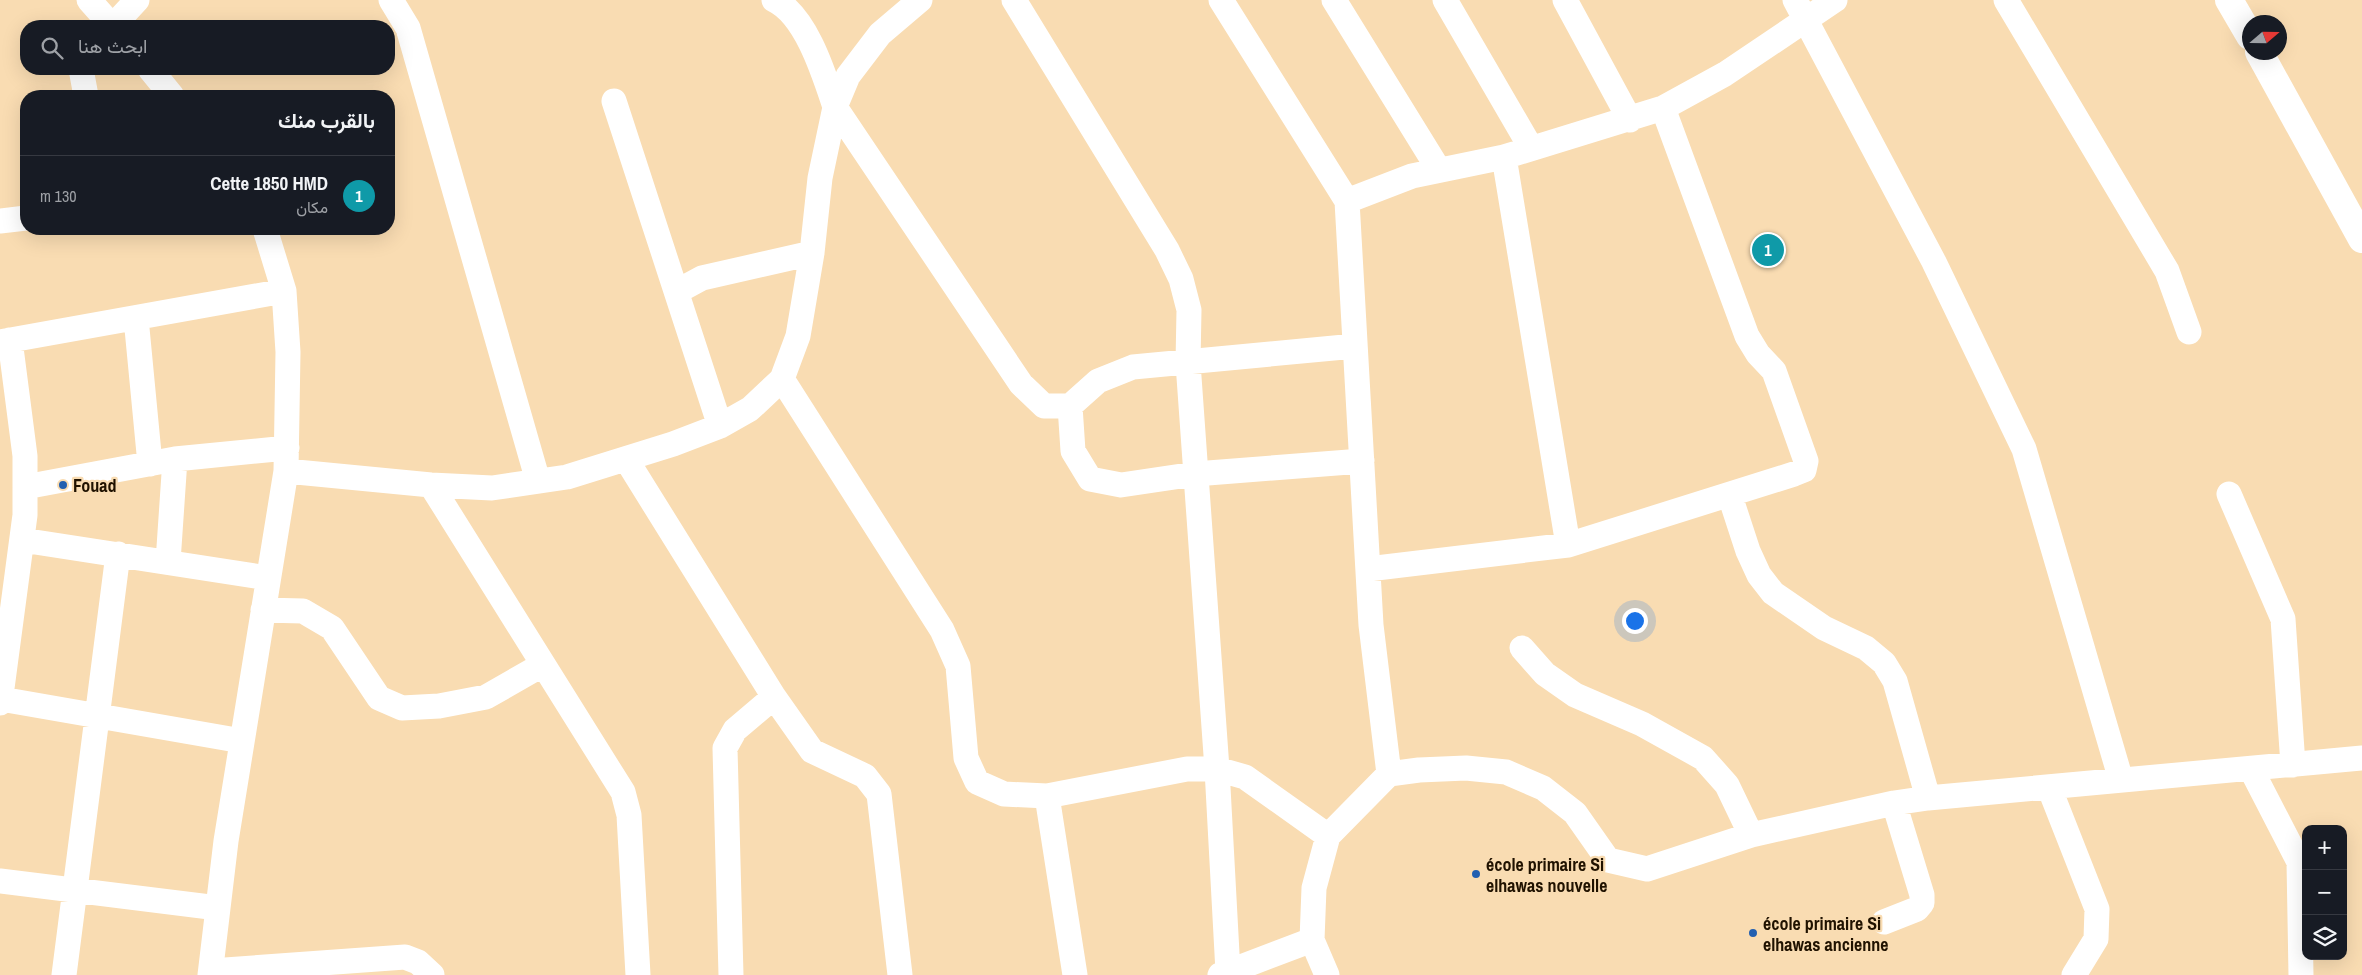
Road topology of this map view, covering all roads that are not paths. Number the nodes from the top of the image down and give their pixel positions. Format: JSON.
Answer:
{"nodes":[{"id":1,"x":89,"y":0,"type":"edge"},
{"id":2,"x":137,"y":0,"type":"edge"},
{"id":3,"x":391,"y":0,"type":"edge"},
{"id":4,"x":774,"y":0,"type":"edge"},
{"id":5,"x":1014,"y":0,"type":"edge"},
{"id":6,"x":1221,"y":0,"type":"edge"},
{"id":7,"x":1334,"y":0,"type":"edge"},
{"id":8,"x":1445,"y":0,"type":"edge"},
{"id":9,"x":1565,"y":0,"type":"edge"},
{"id":10,"x":1836,"y":0,"type":"edge"},
{"id":11,"x":2006,"y":0,"type":"edge"},
{"id":12,"x":2229,"y":0,"type":"edge"},
{"id":13,"x":915,"y":2,"type":"edge"},
{"id":14,"x":1801,"y":9,"type":"edge"},
{"id":15,"x":107,"y":20,"type":"edge"},
{"id":16,"x":118,"y":20,"type":"edge"},
{"id":17,"x":2242,"y":22,"type":"edge"},
{"id":18,"x":2262,"y":60,"type":"edge"},
{"id":19,"x":82,"y":75,"type":"edge"},
{"id":20,"x":155,"y":75,"type":"edge"},
{"id":21,"x":85,"y":90,"type":"edge"},
{"id":22,"x":167,"y":90,"type":"edge"},
{"id":23,"x":614,"y":101,"type":"dead end"},
{"id":24,"x":835,"y":107,"type":"junction"},
{"id":25,"x":1663,"y":108,"type":"junction"},
{"id":26,"x":1630,"y":120,"type":"junction"},
{"id":27,"x":1531,"y":148,"type":"junction"},
{"id":28,"x":1504,"y":157,"type":"junction"},
{"id":29,"x":1439,"y":170,"type":"junction"},
{"id":30,"x":1347,"y":201,"type":"junction"},
{"id":31,"x":20,"y":219,"type":"edge"},
{"id":32,"x":0,"y":221,"type":"edge"},
{"id":33,"x":267,"y":235,"type":"edge"},
{"id":34,"x":2362,"y":239,"type":"edge"},
{"id":35,"x":812,"y":253,"type":"junction"},
{"id":36,"x":284,"y":290,"type":"junction"},
{"id":37,"x":678,"y":291,"type":"junction"},
{"id":38,"x":136,"y":318,"type":"junction"},
{"id":39,"x":2189,"y":332,"type":"dead end"},
{"id":40,"x":5,"y":341,"type":"edge"},
{"id":41,"x":1355,"y":346,"type":"junction"},
{"id":42,"x":1188,"y":363,"type":"junction"},
{"id":43,"x":782,"y":379,"type":"junction"},
{"id":44,"x":1070,"y":406,"type":"junction"},
{"id":45,"x":720,"y":426,"type":"junction"},
{"id":46,"x":175,"y":459,"type":"junction"},
{"id":47,"x":626,"y":459,"type":"junction"},
{"id":48,"x":286,"y":460,"type":"junction"},
{"id":49,"x":1362,"y":461,"type":"junction"},
{"id":50,"x":150,"y":464,"type":"junction"},
{"id":51,"x":1196,"y":474,"type":"junction"},
{"id":52,"x":538,"y":481,"type":"junction"},
{"id":53,"x":432,"y":485,"type":"junction"},
{"id":54,"x":25,"y":488,"type":"junction"},
{"id":55,"x":2229,"y":494,"type":"dead end"},
{"id":56,"x":1730,"y":496,"type":"junction"},
{"id":57,"x":22,"y":540,"type":"junction"},
{"id":58,"x":1568,"y":545,"type":"junction"},
{"id":59,"x":118,"y":554,"type":"junction"},
{"id":60,"x":168,"y":562,"type":"junction"},
{"id":61,"x":1368,"y":569,"type":"junction"},
{"id":62,"x":268,"y":578,"type":"junction"},
{"id":63,"x":263,"y":610,"type":"junction"},
{"id":64,"x":1522,"y":648,"type":"dead end"},
{"id":65,"x":542,"y":665,"type":"junction"},
{"id":66,"x":774,"y":697,"type":"junction"},
{"id":67,"x":0,"y":701,"type":"edge"},
{"id":68,"x":98,"y":716,"type":"junction"},
{"id":69,"x":242,"y":741,"type":"junction"},
{"id":70,"x":2362,"y":758,"type":"edge"},
{"id":71,"x":2293,"y":765,"type":"junction"},
{"id":72,"x":1217,"y":768,"type":"junction"},
{"id":73,"x":2251,"y":769,"type":"junction"},
{"id":74,"x":1389,"y":774,"type":"junction"},
{"id":75,"x":2121,"y":780,"type":"junction"},
{"id":76,"x":2049,"y":787,"type":"junction"},
{"id":77,"x":1047,"y":796,"type":"junction"},
{"id":78,"x":1928,"y":798,"type":"junction"},
{"id":79,"x":1894,"y":803,"type":"junction"},
{"id":80,"x":1751,"y":834,"type":"junction"},
{"id":81,"x":1328,"y":836,"type":"junction"},
{"id":82,"x":0,"y":881,"type":"edge"},
{"id":83,"x":76,"y":889,"type":"junction"},
{"id":84,"x":218,"y":908,"type":"junction"},
{"id":85,"x":1884,"y":922,"type":"dead end"},
{"id":86,"x":1312,"y":940,"type":"junction"},
{"id":87,"x":210,"y":973,"type":"edge"},
{"id":88,"x":1224,"y":973,"type":"edge"},
{"id":89,"x":64,"y":975,"type":"edge"},
{"id":90,"x":432,"y":975,"type":"edge"},
{"id":91,"x":638,"y":975,"type":"edge"},
{"id":92,"x":731,"y":975,"type":"edge"},
{"id":93,"x":900,"y":975,"type":"edge"},
{"id":94,"x":1075,"y":975,"type":"edge"},
{"id":95,"x":1327,"y":975,"type":"edge"},
{"id":96,"x":2074,"y":975,"type":"edge"},
{"id":97,"x":2301,"y":975,"type":"edge"}],
"edges":[{"from":1,"to":15,"type":"street"},
{"from":2,"to":16,"type":"street"},
{"from":3,"to":52,"type":"street"},
{"from":4,"to":24,"type":"street"},
{"from":5,"to":42,"type":"street"},
{"from":6,"to":30,"type":"street"},
{"from":7,"to":29,"type":"street"},
{"from":8,"to":27,"type":"street"},
{"from":9,"to":26,"type":"street"},
{"from":10,"to":14,"type":"street"},
{"from":11,"to":39,"type":"street"},
{"from":12,"to":17,"type":"main road"},
{"from":13,"to":24,"type":"street"},
{"from":14,"to":25,"type":"street"},
{"from":14,"to":75,"type":"street"},
{"from":18,"to":34,"type":"main road"},
{"from":19,"to":21,"type":"street"},
{"from":20,"to":22,"type":"street"},
{"from":23,"to":37,"type":"street"},
{"from":24,"to":35,"type":"street"},
{"from":24,"to":44,"type":"street"},
{"from":25,"to":26,"type":"street"},
{"from":25,"to":56,"type":"street"},
{"from":26,"to":27,"type":"street"},
{"from":27,"to":28,"type":"street"},
{"from":28,"to":29,"type":"street"},
{"from":28,"to":58,"type":"street"},
{"from":29,"to":30,"type":"street"},
{"from":30,"to":41,"type":"street"},
{"from":31,"to":32,"type":"street"},
{"from":33,"to":36,"type":"street"},
{"from":35,"to":37,"type":"street"},
{"from":35,"to":43,"type":"street"},
{"from":36,"to":38,"type":"street"},
{"from":36,"to":48,"type":"street"},
{"from":37,"to":45,"type":"street"},
{"from":38,"to":40,"type":"street"},
{"from":38,"to":50,"type":"street"},
{"from":40,"to":54,"type":"street"},
{"from":41,"to":42,"type":"street"},
{"from":41,"to":49,"type":"street"},
{"from":42,"to":44,"type":"street"},
{"from":42,"to":51,"type":"street"},
{"from":43,"to":45,"type":"street"},
{"from":43,"to":77,"type":"street"},
{"from":44,"to":51,"type":"street"},
{"from":45,"to":47,"type":"street"},
{"from":46,"to":48,"type":"street"},
{"from":46,"to":50,"type":"street"},
{"from":46,"to":60,"type":"street"},
{"from":47,"to":52,"type":"street"},
{"from":47,"to":66,"type":"street"},
{"from":48,"to":53,"type":"street"},
{"from":48,"to":62,"type":"street"},
{"from":49,"to":51,"type":"street"},
{"from":49,"to":61,"type":"street"},
{"from":50,"to":54,"type":"street"},
{"from":51,"to":72,"type":"street"},
{"from":52,"to":53,"type":"street"},
{"from":53,"to":65,"type":"street"},
{"from":54,"to":57,"type":"street"},
{"from":55,"to":71,"type":"street"},
{"from":56,"to":58,"type":"street"},
{"from":56,"to":78,"type":"street"},
{"from":57,"to":59,"type":"street"},
{"from":57,"to":67,"type":"street"},
{"from":58,"to":61,"type":"street"},
{"from":59,"to":60,"type":"street"},
{"from":59,"to":68,"type":"street"},
{"from":60,"to":62,"type":"street"},
{"from":61,"to":74,"type":"street"},
{"from":62,"to":63,"type":"street"},
{"from":63,"to":65,"type":"street"},
{"from":63,"to":69,"type":"street"},
{"from":64,"to":80,"type":"street"},
{"from":65,"to":91,"type":"street"},
{"from":66,"to":92,"type":"street"},
{"from":66,"to":93,"type":"street"},
{"from":67,"to":68,"type":"street"},
{"from":68,"to":69,"type":"street"},
{"from":68,"to":83,"type":"street"},
{"from":69,"to":84,"type":"street"},
{"from":70,"to":71,"type":"street"},
{"from":71,"to":73,"type":"street"},
{"from":72,"to":77,"type":"street"},
{"from":72,"to":81,"type":"street"},
{"from":72,"to":88,"type":"street"},
{"from":73,"to":75,"type":"street"},
{"from":73,"to":97,"type":"street"},
{"from":74,"to":80,"type":"street"},
{"from":74,"to":81,"type":"street"},
{"from":75,"to":76,"type":"street"},
{"from":76,"to":78,"type":"street"},
{"from":76,"to":96,"type":"street"},
{"from":77,"to":94,"type":"street"},
{"from":78,"to":79,"type":"street"},
{"from":79,"to":80,"type":"street"},
{"from":79,"to":85,"type":"street"},
{"from":81,"to":86,"type":"street"},
{"from":82,"to":83,"type":"street"},
{"from":83,"to":84,"type":"street"},
{"from":83,"to":89,"type":"street"},
{"from":84,"to":87,"type":"street"},
{"from":86,"to":88,"type":"street"},
{"from":86,"to":95,"type":"street"},
{"from":87,"to":90,"type":"street"}]}
